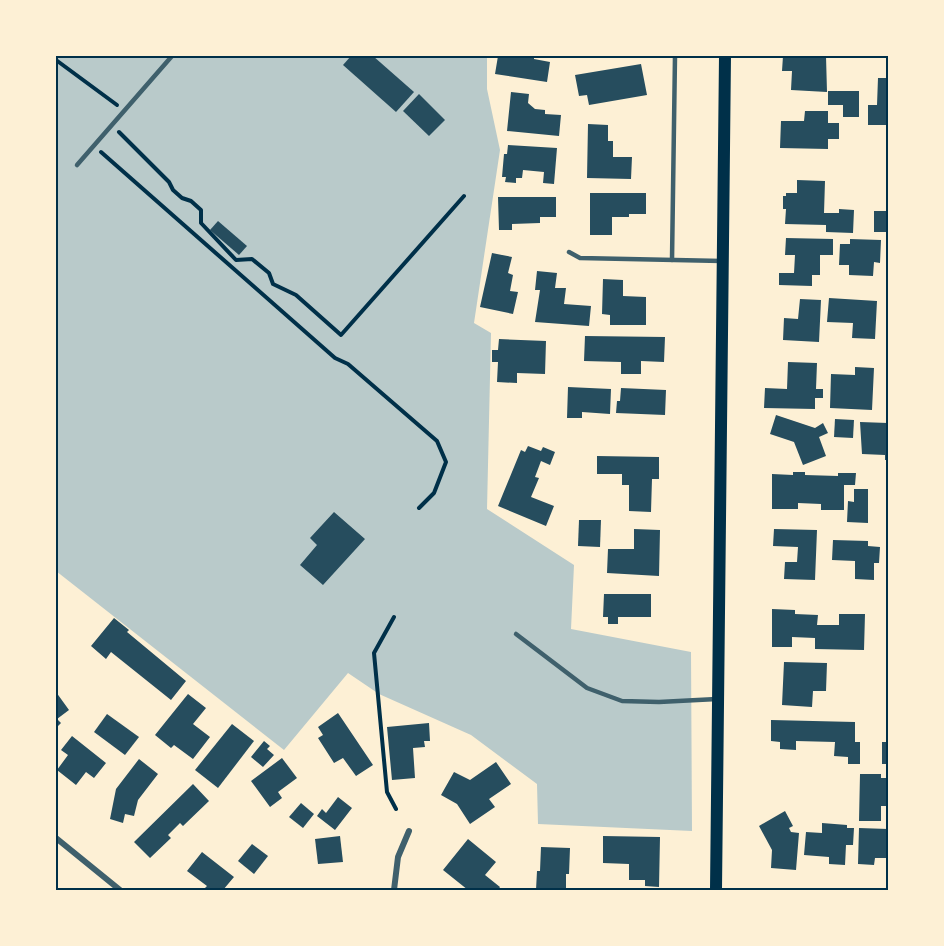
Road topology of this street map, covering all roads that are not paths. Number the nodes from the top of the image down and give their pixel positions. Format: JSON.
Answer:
{"nodes":[{"id":1,"x":172,"y":56,"type":"edge"},
{"id":2,"x":675,"y":56,"type":"edge"},
{"id":3,"x":724,"y":56,"type":"edge"},
{"id":4,"x":77,"y":165,"type":"dead end"},
{"id":5,"x":569,"y":252,"type":"dead end"},
{"id":6,"x":672,"y":260,"type":"junction"},
{"id":7,"x":722,"y":261,"type":"junction"},
{"id":8,"x":516,"y":634,"type":"dead end"},
{"id":9,"x":719,"y":699,"type":"junction"},
{"id":10,"x":409,"y":831,"type":"dead end"},
{"id":11,"x":56,"y":838,"type":"edge"},
{"id":12,"x":120,"y":891,"type":"edge"},
{"id":13,"x":394,"y":891,"type":"edge"},
{"id":14,"x":716,"y":891,"type":"edge"}],
"edges":[{"from":1,"to":4,"type":"lane"},
{"from":2,"to":6,"type":"lane"},
{"from":3,"to":7,"type":"main road"},
{"from":5,"to":6,"type":"lane"},
{"from":6,"to":7,"type":"lane"},
{"from":7,"to":9,"type":"main road"},
{"from":8,"to":9,"type":"lane"},
{"from":9,"to":14,"type":"main road"},
{"from":10,"to":13,"type":"street"},
{"from":11,"to":12,"type":"street"}]}
